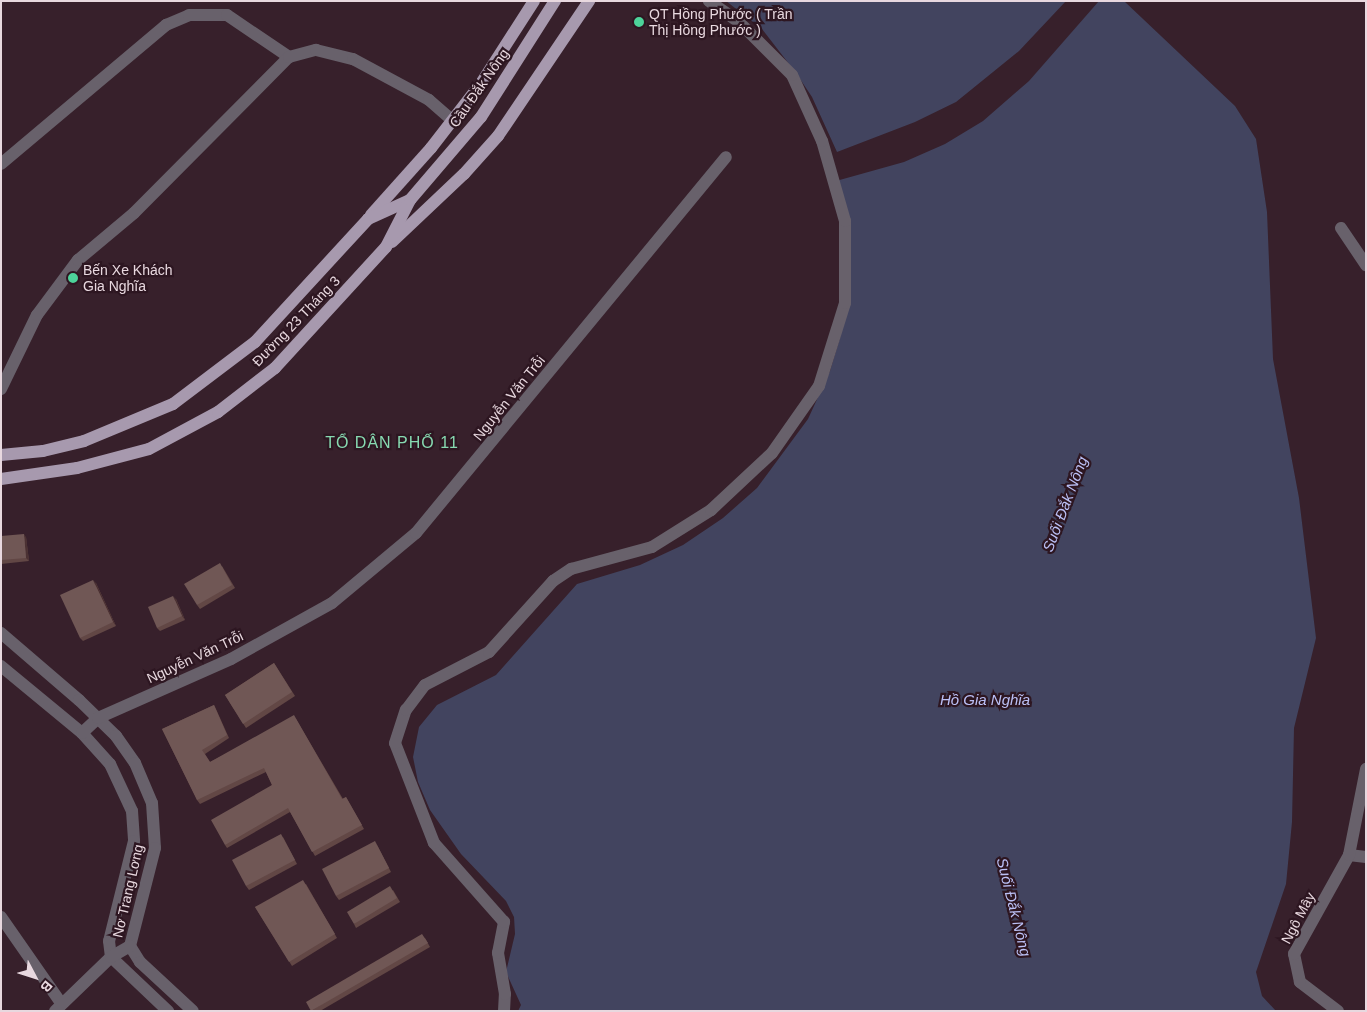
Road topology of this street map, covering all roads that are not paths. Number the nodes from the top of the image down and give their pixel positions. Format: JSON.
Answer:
{"nodes":[{"id":1,"x":534,"y":1,"type":"edge"},
{"id":2,"x":555,"y":1,"type":"edge"},
{"id":3,"x":589,"y":1,"type":"edge"},
{"id":4,"x":710,"y":1,"type":"edge"},
{"id":5,"x":289,"y":57,"type":"junction"},
{"id":6,"x":452,"y":120,"type":"junction"},
{"id":7,"x":726,"y":157,"type":"dead end"},
{"id":8,"x":1,"y":164,"type":"edge"},
{"id":9,"x":422,"y":188,"type":"joint"},
{"id":10,"x":410,"y":200,"type":"junction"},
{"id":11,"x":368,"y":218,"type":"junction"},
{"id":12,"x":1341,"y":228,"type":"dead end"},
{"id":13,"x":386,"y":247,"type":"junction"},
{"id":14,"x":1366,"y":265,"type":"edge"},
{"id":15,"x":1,"y":389,"type":"edge"},
{"id":16,"x":1,"y":455,"type":"edge"},
{"id":17,"x":1,"y":479,"type":"edge"},
{"id":18,"x":1,"y":634,"type":"edge"},
{"id":19,"x":1,"y":666,"type":"edge"},
{"id":20,"x":98,"y":718,"type":"junction"},
{"id":21,"x":82,"y":733,"type":"junction"},
{"id":22,"x":1366,"y":769,"type":"edge"},
{"id":23,"x":1349,"y":855,"type":"junction"},
{"id":24,"x":1366,"y":857,"type":"edge"},
{"id":25,"x":1,"y":917,"type":"edge"},
{"id":26,"x":130,"y":946,"type":"junction"},
{"id":27,"x":110,"y":957,"type":"junction"},
{"id":28,"x":58,"y":1007,"type":"edge"},
{"id":29,"x":168,"y":1011,"type":"edge"},
{"id":30,"x":193,"y":1011,"type":"edge"},
{"id":31,"x":504,"y":1011,"type":"edge"},
{"id":32,"x":1338,"y":1011,"type":"edge"}],
"edges":[{"from":1,"to":6,"type":"main road"},
{"from":2,"to":9,"type":"main road","name":"Cầu Đắk Nông"},
{"from":3,"to":13,"type":"main road"},
{"from":4,"to":31,"type":"street"},
{"from":5,"to":6,"type":"street"},
{"from":5,"to":8,"type":"street"},
{"from":5,"to":15,"type":"street"},
{"from":6,"to":11,"type":"main road"},
{"from":7,"to":20,"type":"street","name":"Nguyễn Văn Trỗi"},
{"from":9,"to":10,"type":"main road","name":"Đường 23 Tháng 3"},
{"from":10,"to":11,"type":"main road","name":"Đường 23 Tháng 3"},
{"from":10,"to":13,"type":"main road","name":"Đường 23 Tháng 3"},
{"from":11,"to":16,"type":"main road","name":"Đường 23 Tháng 3"},
{"from":12,"to":14,"type":"street"},
{"from":13,"to":17,"type":"main road","name":"Đường 23 Tháng 3"},
{"from":18,"to":20,"type":"street","name":"Nơ Trang Lơng"},
{"from":19,"to":21,"type":"street","name":"Nơ Trang Lơng"},
{"from":20,"to":21,"type":"street","name":"Nguyễn Văn Trỗi"},
{"from":20,"to":26,"type":"street","name":"Nơ Trang Lơng"},
{"from":21,"to":27,"type":"street","name":"Nơ Trang Lơng"},
{"from":22,"to":23,"type":"street","name":"Ngô Mây"},
{"from":23,"to":24,"type":"street"},
{"from":23,"to":32,"type":"street","name":"Ngô Mây"},
{"from":25,"to":28,"type":"street"},
{"from":26,"to":27,"type":"street"},
{"from":26,"to":30,"type":"street","name":"Nơ Trang Lơng"},
{"from":27,"to":28,"type":"street"},
{"from":27,"to":29,"type":"street","name":"Nơ Trang Lơng"}]}
